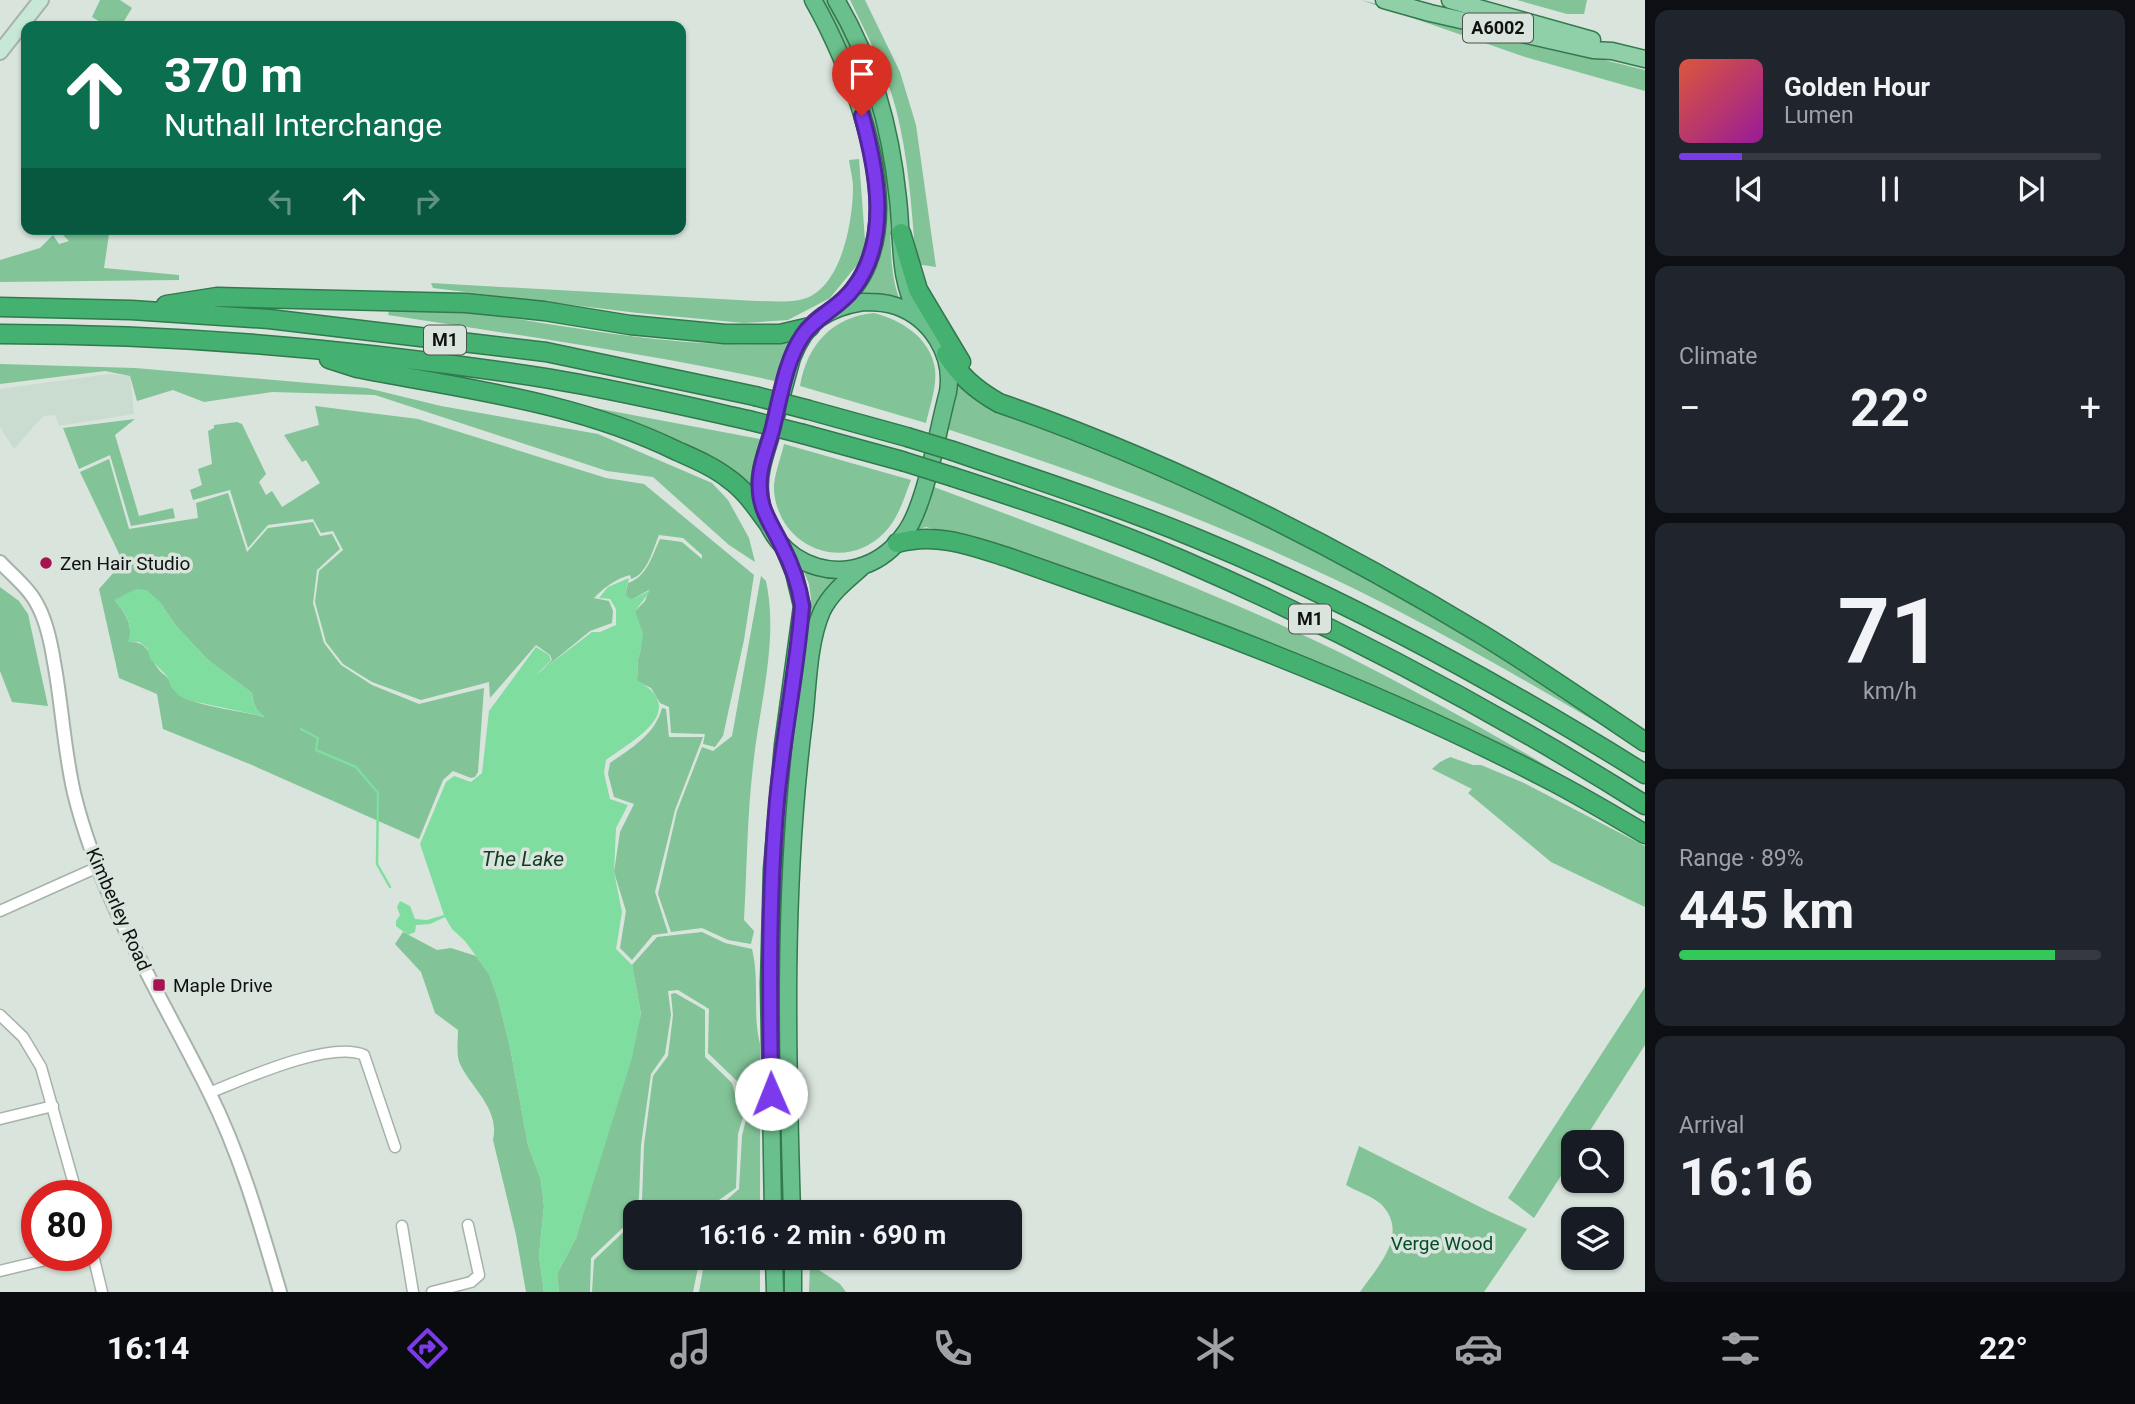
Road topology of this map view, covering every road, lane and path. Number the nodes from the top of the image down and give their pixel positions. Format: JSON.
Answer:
{"nodes":[{"id":1,"x":41,"y":0,"type":"edge"},
{"id":2,"x":813,"y":0,"type":"edge"},
{"id":3,"x":836,"y":0,"type":"edge"},
{"id":4,"x":1384,"y":0,"type":"edge"},
{"id":5,"x":1414,"y":0,"type":"edge"},
{"id":6,"x":1450,"y":0,"type":"edge"},
{"id":7,"x":24,"y":21,"type":"edge"},
{"id":8,"x":21,"y":25,"type":"edge"},
{"id":9,"x":1576,"y":46,"type":"junction"},
{"id":10,"x":1612,"y":51,"type":"junction"},
{"id":11,"x":0,"y":52,"type":"edge"},
{"id":12,"x":1645,"y":59,"type":"edge"},
{"id":13,"x":901,"y":233,"type":"junction"},
{"id":14,"x":0,"y":307,"type":"edge"},
{"id":15,"x":835,"y":308,"type":"junction"},
{"id":16,"x":131,"y":310,"type":"junction"},
{"id":17,"x":921,"y":320,"type":"junction"},
{"id":18,"x":810,"y":327,"type":"junction"},
{"id":19,"x":0,"y":334,"type":"edge"},
{"id":20,"x":285,"y":346,"type":"junction"},
{"id":21,"x":946,"y":354,"type":"junction"},
{"id":22,"x":1030,"y":414,"type":"junction"},
{"id":23,"x":768,"y":523,"type":"junction"},
{"id":24,"x":781,"y":543,"type":"junction"},
{"id":25,"x":897,"y":543,"type":"junction"},
{"id":26,"x":0,"y":562,"type":"edge"},
{"id":27,"x":863,"y":567,"type":"junction"},
{"id":28,"x":1645,"y":742,"type":"edge"},
{"id":29,"x":1645,"y":774,"type":"edge"},
{"id":30,"x":1645,"y":806,"type":"edge"},
{"id":31,"x":1645,"y":834,"type":"edge"},
{"id":32,"x":98,"y":867,"type":"junction"},
{"id":33,"x":0,"y":911,"type":"edge"},
{"id":34,"x":0,"y":1015,"type":"edge"},
{"id":35,"x":209,"y":1093,"type":"junction"},
{"id":36,"x":53,"y":1106,"type":"junction"},
{"id":37,"x":0,"y":1119,"type":"edge"},
{"id":38,"x":395,"y":1147,"type":"dead end"},
{"id":39,"x":73,"y":1180,"type":"edge"},
{"id":40,"x":773,"y":1200,"type":"edge"},
{"id":41,"x":792,"y":1200,"type":"edge"},
{"id":42,"x":468,"y":1225,"type":"dead end"},
{"id":43,"x":402,"y":1226,"type":"dead end"},
{"id":44,"x":21,"y":1266,"type":"edge"},
{"id":45,"x":774,"y":1270,"type":"edge"},
{"id":46,"x":793,"y":1270,"type":"edge"},
{"id":47,"x":0,"y":1271,"type":"edge"},
{"id":48,"x":97,"y":1271,"type":"edge"},
{"id":49,"x":102,"y":1292,"type":"edge"},
{"id":50,"x":280,"y":1292,"type":"edge"},
{"id":51,"x":413,"y":1292,"type":"edge"},
{"id":52,"x":432,"y":1292,"type":"edge"},
{"id":53,"x":775,"y":1292,"type":"edge"},
{"id":54,"x":793,"y":1292,"type":"edge"}],
"edges":[{"from":1,"to":7,"type":"main road"},
{"from":2,"to":15,"type":"highway"},
{"from":3,"to":13,"type":"highway"},
{"from":4,"to":9,"type":"main road","number":"A6002"},
{"from":5,"to":9,"type":"main road","number":"A6002"},
{"from":6,"to":10,"type":"main road","number":"A6002"},
{"from":8,"to":11,"type":"main road"},
{"from":9,"to":10,"type":"main road","number":"A6002"},
{"from":10,"to":12,"type":"main road","number":"A6002"},
{"from":13,"to":17,"type":"highway"},
{"from":13,"to":22,"type":"highway"},
{"from":14,"to":16,"type":"highway","number":"M1"},
{"from":15,"to":17,"type":"highway"},
{"from":15,"to":18,"type":"highway"},
{"from":16,"to":18,"type":"highway"},
{"from":16,"to":29,"type":"highway","number":"M1","bridge":true},
{"from":17,"to":21,"type":"highway"},
{"from":18,"to":23,"type":"highway"},
{"from":19,"to":20,"type":"highway","number":"M1"},
{"from":20,"to":23,"type":"highway","number":"M1"},
{"from":20,"to":30,"type":"highway","number":"M1","bridge":true},
{"from":21,"to":22,"type":"highway"},
{"from":21,"to":25,"type":"highway"},
{"from":22,"to":28,"type":"highway"},
{"from":23,"to":24,"type":"highway"},
{"from":24,"to":27,"type":"highway"},
{"from":24,"to":40,"type":"highway"},
{"from":25,"to":27,"type":"highway"},
{"from":25,"to":31,"type":"highway","number":"M1"},
{"from":26,"to":32,"type":"street","name":"Kimberley Road"},
{"from":27,"to":41,"type":"highway"},
{"from":32,"to":33,"type":"street"},
{"from":32,"to":35,"type":"street","name":"Kimberley Road"},
{"from":34,"to":36,"type":"street"},
{"from":35,"to":38,"type":"street"},
{"from":35,"to":50,"type":"street","name":"Kimberley Road"},
{"from":36,"to":37,"type":"street"},
{"from":36,"to":39,"type":"street"},
{"from":42,"to":52,"type":"street"},
{"from":43,"to":51,"type":"street"},
{"from":44,"to":47,"type":"street"},
{"from":45,"to":53,"type":"highway"},
{"from":46,"to":54,"type":"highway"},
{"from":48,"to":49,"type":"street"}]}
